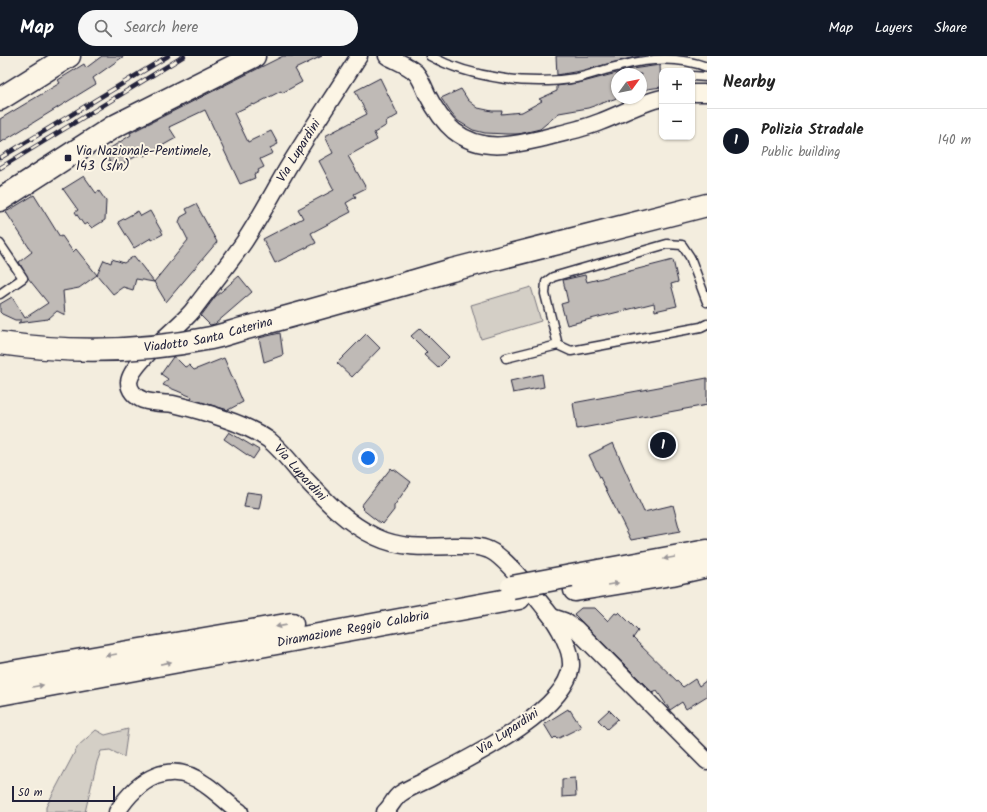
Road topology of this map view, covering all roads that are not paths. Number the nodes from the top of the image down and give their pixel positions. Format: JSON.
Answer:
{"nodes":[{"id":1,"x":69,"y":56,"type":"edge"},
{"id":2,"x":254,"y":56,"type":"edge"},
{"id":3,"x":359,"y":56,"type":"edge"},
{"id":4,"x":387,"y":56,"type":"edge"},
{"id":5,"x":430,"y":56,"type":"edge"},
{"id":6,"x":707,"y":66,"type":"edge"},
{"id":7,"x":695,"y":76,"type":"edge"},
{"id":8,"x":707,"y":77,"type":"edge"},
{"id":9,"x":695,"y":93,"type":"edge"},
{"id":10,"x":707,"y":93,"type":"edge"},
{"id":11,"x":659,"y":98,"type":"edge"},
{"id":12,"x":0,"y":99,"type":"edge"},
{"id":13,"x":0,"y":200,"type":"edge"},
{"id":14,"x":706,"y":209,"type":"edge"},
{"id":15,"x":0,"y":244,"type":"edge"},
{"id":16,"x":0,"y":294,"type":"edge"},
{"id":17,"x":707,"y":302,"type":"edge"},
{"id":18,"x":707,"y":324,"type":"edge"},
{"id":19,"x":0,"y":343,"type":"edge"},
{"id":20,"x":558,"y":345,"type":"junction"},
{"id":21,"x":506,"y":358,"type":"dead end"},
{"id":22,"x":707,"y":551,"type":"edge"},
{"id":23,"x":707,"y":566,"type":"edge"},
{"id":24,"x":707,"y":572,"type":"edge"},
{"id":25,"x":672,"y":574,"type":"junction"},
{"id":26,"x":573,"y":583,"type":"junction"},
{"id":27,"x":516,"y":593,"type":"junction"},
{"id":28,"x":552,"y":617,"type":"junction"},
{"id":29,"x":0,"y":674,"type":"edge"},
{"id":30,"x":0,"y":694,"type":"edge"},
{"id":31,"x":707,"y":761,"type":"edge"},
{"id":32,"x":117,"y":812,"type":"edge"},
{"id":33,"x":240,"y":812,"type":"edge"},
{"id":34,"x":385,"y":812,"type":"edge"}],
"edges":[{"from":1,"to":12,"type":"main road"},
{"from":2,"to":13,"type":"main road"},
{"from":3,"to":28,"type":"street","name":"Via Lupardini"},
{"from":4,"to":11,"type":"street"},
{"from":5,"to":6,"type":"lane"},
{"from":7,"to":8,"type":"lane"},
{"from":9,"to":10,"type":"street"},
{"from":14,"to":19,"type":"main road","name":"Viadotto Santa Caterina","bridge":true},
{"from":15,"to":16,"type":"lane"},
{"from":17,"to":20,"type":"lane"},
{"from":18,"to":20,"type":"lane"},
{"from":20,"to":21,"type":"lane"},
{"from":22,"to":26,"type":"main road","name":"Diramazione Reggio Calabria","one_way":true},
{"from":23,"to":25,"type":"main road","name":"Diramazione Reggio Calabria"},
{"from":24,"to":25,"type":"main road"},
{"from":26,"to":25,"type":"main road","name":"Diramazione Reggio Calabria","one_way":true},
{"from":26,"to":27,"type":"main road","name":"Diramazione Reggio Calabria"},
{"from":27,"to":29,"type":"main road","name":"Diramazione Reggio Calabria","one_way":true},
{"from":30,"to":27,"type":"main road","name":"Diramazione Reggio Calabria","one_way":true},
{"from":28,"to":31,"type":"street"},
{"from":28,"to":34,"type":"street","name":"Via Lupardini"},
{"from":32,"to":33,"type":"street"}]}
